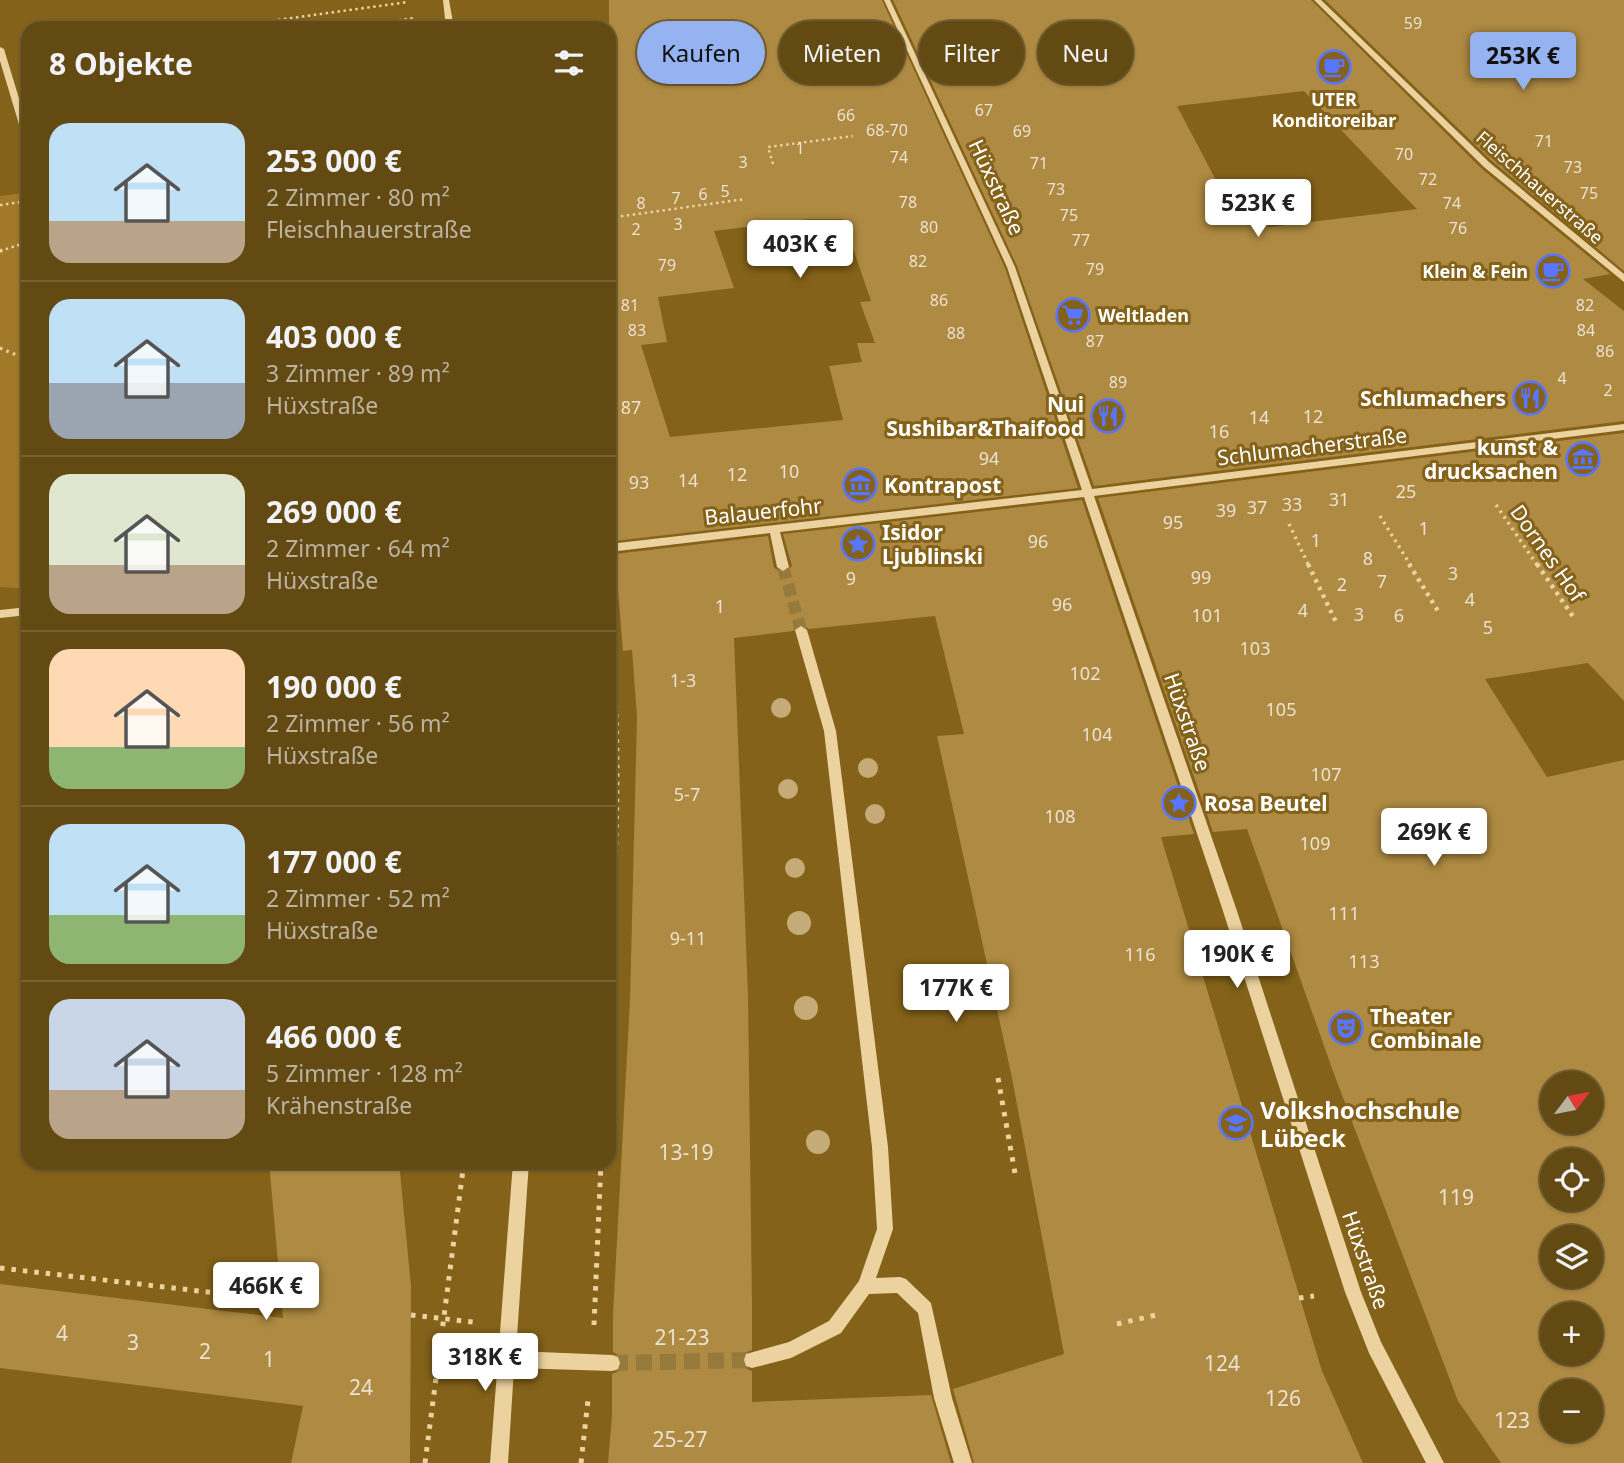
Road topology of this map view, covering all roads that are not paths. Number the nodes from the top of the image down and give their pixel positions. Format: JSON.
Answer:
{"nodes":[{"id":1,"x":446,"y":0,"type":"edge"},
{"id":2,"x":887,"y":0,"type":"edge"},
{"id":3,"x":1317,"y":0,"type":"edge"},
{"id":4,"x":449,"y":21,"type":"edge"},
{"id":5,"x":0,"y":49,"type":"edge"},
{"id":6,"x":21,"y":118,"type":"edge"},
{"id":7,"x":1624,"y":279,"type":"edge"},
{"id":8,"x":1624,"y":427,"type":"edge"},
{"id":9,"x":1088,"y":493,"type":"junction"},
{"id":10,"x":774,"y":529,"type":"junction"},
{"id":11,"x":616,"y":547,"type":"edge"},
{"id":12,"x":783,"y":566,"type":"tunnel mouth"},
{"id":13,"x":21,"y":612,"type":"edge"},
{"id":14,"x":1,"y":615,"type":"edge"},
{"id":15,"x":801,"y":630,"type":"tunnel mouth"},
{"id":16,"x":521,"y":1169,"type":"edge"},
{"id":17,"x":865,"y":1286,"type":"junction"},
{"id":18,"x":507,"y":1359,"type":"junction"},
{"id":19,"x":752,"y":1360,"type":"tunnel mouth"},
{"id":20,"x":612,"y":1363,"type":"tunnel mouth"},
{"id":21,"x":499,"y":1463,"type":"edge"},
{"id":22,"x":962,"y":1463,"type":"edge"},
{"id":23,"x":1435,"y":1463,"type":"edge"}],
"edges":[{"from":1,"to":4,"type":"street"},
{"from":2,"to":9,"type":"street","name":"Hüxstraße"},
{"from":3,"to":7,"type":"street","name":"Fleischhauerstraße"},
{"from":5,"to":6,"type":"street"},
{"from":8,"to":9,"type":"street","name":"Schlumacherstraße"},
{"from":9,"to":10,"type":"street","name":"Balauerfohr"},
{"from":9,"to":23,"type":"street","name":"Hüxstraße"},
{"from":10,"to":11,"type":"street","name":"Balauerfohr"},
{"from":10,"to":12,"type":"street"},
{"from":13,"to":14,"type":"street"},
{"from":15,"to":17,"type":"street"},
{"from":16,"to":18,"type":"street"},
{"from":17,"to":19,"type":"street"},
{"from":17,"to":22,"type":"street"},
{"from":18,"to":20,"type":"street"},
{"from":18,"to":21,"type":"street"}]}
